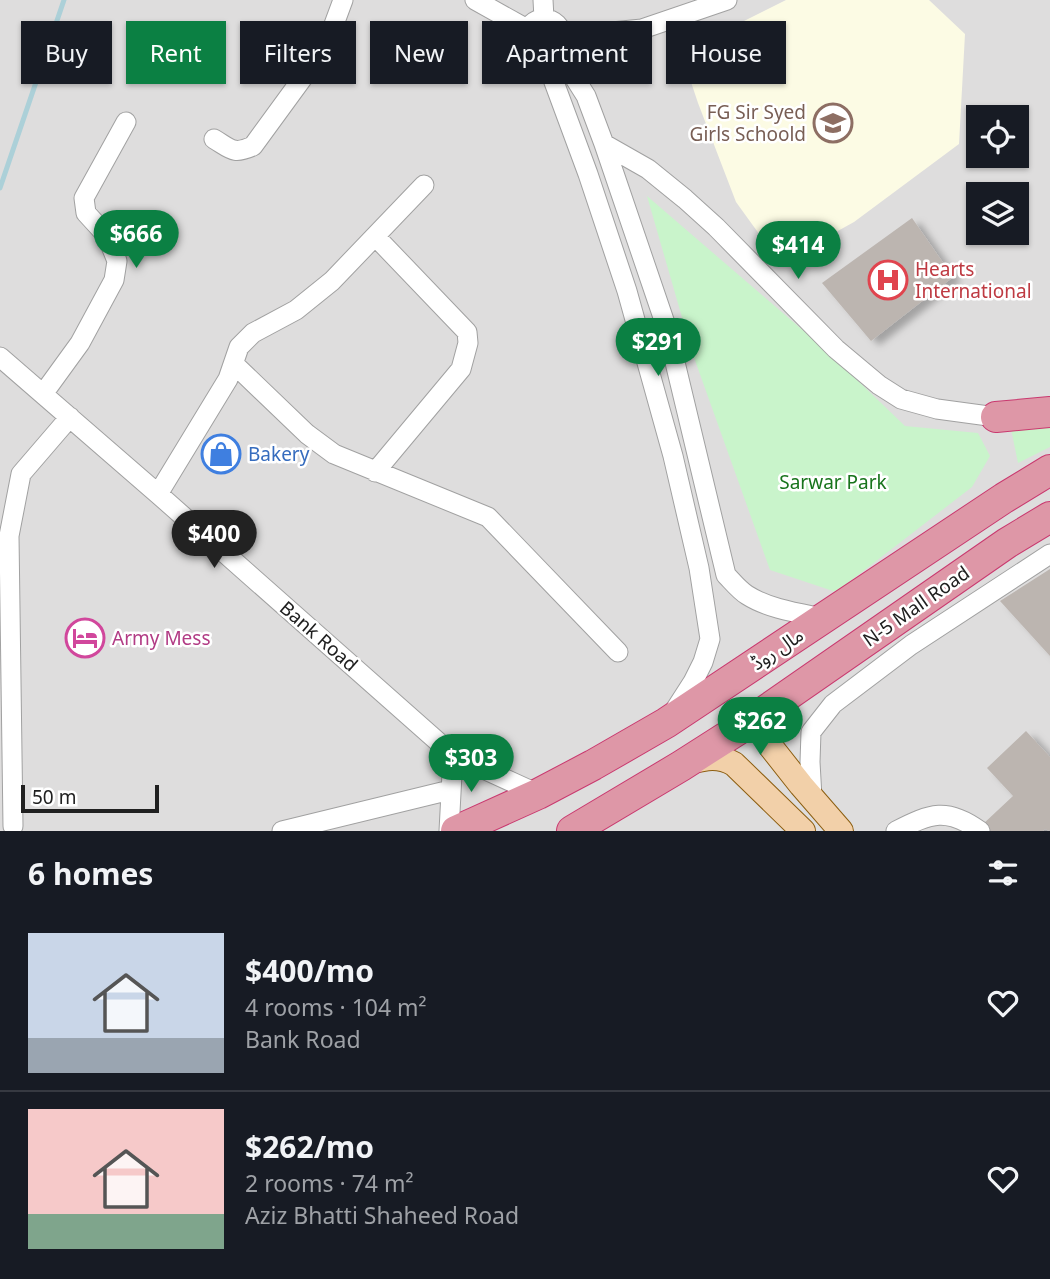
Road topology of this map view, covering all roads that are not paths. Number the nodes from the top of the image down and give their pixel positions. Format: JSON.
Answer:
{"nodes":[{"id":1,"x":343,"y":0,"type":"edge"},
{"id":2,"x":475,"y":0,"type":"edge"},
{"id":3,"x":727,"y":0,"type":"edge"},
{"id":4,"x":513,"y":21,"type":"edge"},
{"id":5,"x":652,"y":26,"type":"edge"},
{"id":6,"x":564,"y":84,"type":"edge"},
{"id":7,"x":578,"y":84,"type":"edge"},
{"id":8,"x":126,"y":122,"type":"dead end"},
{"id":9,"x":214,"y":139,"type":"dead end"},
{"id":10,"x":604,"y":144,"type":"junction"},
{"id":11,"x":424,"y":185,"type":"dead end"},
{"id":12,"x":375,"y":236,"type":"junction"},
{"id":13,"x":0,"y":358,"type":"edge"},
{"id":14,"x":233,"y":364,"type":"junction"},
{"id":15,"x":43,"y":394,"type":"junction"},
{"id":16,"x":1050,"y":412,"type":"edge"},
{"id":17,"x":70,"y":417,"type":"junction"},
{"id":18,"x":996,"y":417,"type":"joint"},
{"id":19,"x":1050,"y":470,"type":"edge"},
{"id":20,"x":375,"y":472,"type":"junction"},
{"id":21,"x":158,"y":494,"type":"junction"},
{"id":22,"x":1050,"y":517,"type":"edge"},
{"id":23,"x":1050,"y":554,"type":"edge"},
{"id":24,"x":823,"y":618,"type":"junction"},
{"id":25,"x":618,"y":652,"type":"dead end"},
{"id":26,"x":783,"y":699,"type":"junction"},
{"id":27,"x":666,"y":723,"type":"junction"},
{"id":28,"x":453,"y":755,"type":"junction"},
{"id":29,"x":687,"y":762,"type":"junction"},
{"id":30,"x":451,"y":791,"type":"junction"},
{"id":31,"x":538,"y":794,"type":"junction"},
{"id":32,"x":812,"y":797,"type":"junction"},
{"id":33,"x":13,"y":825,"type":"dead end"},
{"id":34,"x":282,"y":831,"type":"edge"},
{"id":35,"x":449,"y":831,"type":"edge"},
{"id":36,"x":456,"y":831,"type":"edge"},
{"id":37,"x":572,"y":831,"type":"edge"},
{"id":38,"x":803,"y":831,"type":"edge"},
{"id":39,"x":841,"y":831,"type":"edge"},
{"id":40,"x":897,"y":831,"type":"edge"},
{"id":41,"x":980,"y":831,"type":"edge"}],
"edges":[{"from":1,"to":9,"type":"street"},
{"from":2,"to":4,"type":"street"},
{"from":3,"to":5,"type":"street"},
{"from":6,"to":27,"type":"street"},
{"from":7,"to":10,"type":"street"},
{"from":8,"to":15,"type":"street"},
{"from":10,"to":18,"type":"street"},
{"from":10,"to":24,"type":"street"},
{"from":11,"to":12,"type":"street"},
{"from":12,"to":14,"type":"street"},
{"from":12,"to":20,"type":"street"},
{"from":13,"to":15,"type":"street","name":"Bank Road"},
{"from":14,"to":20,"type":"street"},
{"from":14,"to":21,"type":"street"},
{"from":15,"to":17,"type":"street","name":"Bank Road"},
{"from":16,"to":18,"type":"highway"},
{"from":17,"to":21,"type":"street","name":"Bank Road"},
{"from":17,"to":33,"type":"street"},
{"from":19,"to":24,"type":"highway","name":"مال روڈ"},
{"from":20,"to":25,"type":"street"},
{"from":21,"to":28,"type":"street","name":"Bank Road"},
{"from":22,"to":26,"type":"highway","name":"N-5 Mall Road"},
{"from":23,"to":32,"type":"street"},
{"from":24,"to":27,"type":"highway","name":"مال روڈ"},
{"from":26,"to":29,"type":"highway"},
{"from":26,"to":32,"type":"main road"},
{"from":27,"to":31,"type":"highway","name":"مال روڈ"},
{"from":28,"to":30,"type":"street"},
{"from":28,"to":31,"type":"street","name":"Bank Road"},
{"from":29,"to":37,"type":"highway"},
{"from":29,"to":38,"type":"main road"},
{"from":30,"to":34,"type":"street"},
{"from":30,"to":35,"type":"street"},
{"from":31,"to":36,"type":"highway","name":"مال روڈ"},
{"from":32,"to":39,"type":"main road"},
{"from":40,"to":41,"type":"street"}]}
